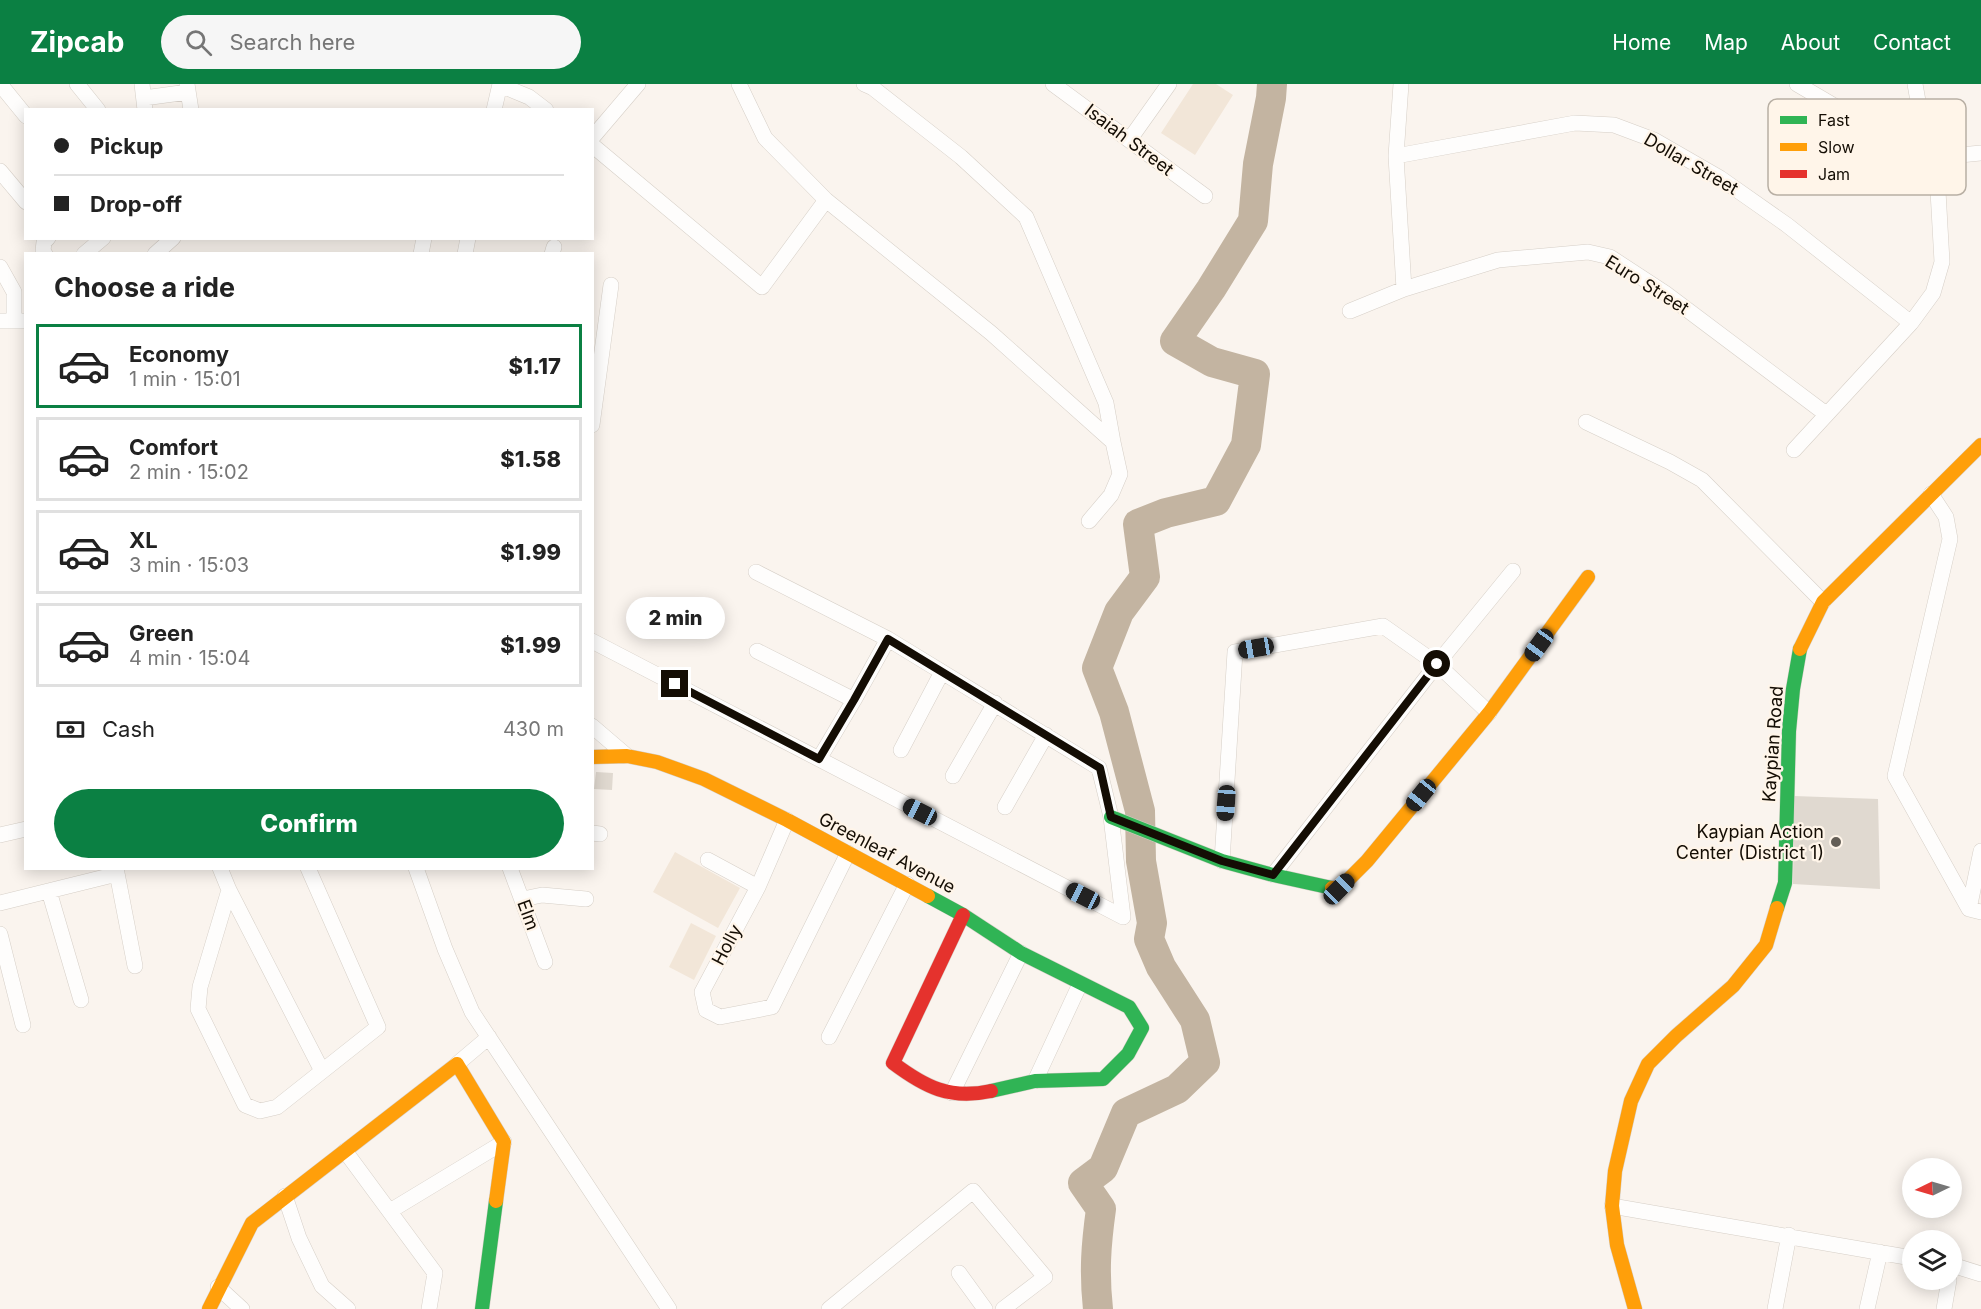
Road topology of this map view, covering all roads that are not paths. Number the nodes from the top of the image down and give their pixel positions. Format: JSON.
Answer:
{"nodes":[{"id":1,"x":0,"y":84,"type":"edge"},
{"id":2,"x":77,"y":84,"type":"edge"},
{"id":3,"x":500,"y":84,"type":"edge"},
{"id":4,"x":638,"y":84,"type":"edge"},
{"id":5,"x":739,"y":84,"type":"edge"},
{"id":6,"x":864,"y":84,"type":"edge"},
{"id":7,"x":1053,"y":84,"type":"edge"},
{"id":8,"x":1170,"y":84,"type":"edge"},
{"id":9,"x":1401,"y":84,"type":"edge"},
{"id":10,"x":1797,"y":84,"type":"edge"},
{"id":11,"x":1915,"y":84,"type":"edge"},
{"id":12,"x":188,"y":88,"type":"edge"},
{"id":13,"x":143,"y":97,"type":"edge"},
{"id":14,"x":1823,"y":99,"type":"edge"},
{"id":15,"x":1918,"y":99,"type":"edge"},
{"id":16,"x":96,"y":108,"type":"edge"},
{"id":17,"x":191,"y":108,"type":"edge"},
{"id":18,"x":494,"y":108,"type":"edge"},
{"id":19,"x":543,"y":108,"type":"edge"},
{"id":20,"x":24,"y":114,"type":"edge"},
{"id":21,"x":594,"y":136,"type":"edge"},
{"id":22,"x":1130,"y":140,"type":"junction"},
{"id":23,"x":594,"y":147,"type":"edge"},
{"id":24,"x":1981,"y":153,"type":"edge"},
{"id":25,"x":1966,"y":154,"type":"edge"},
{"id":26,"x":1396,"y":156,"type":"junction"},
{"id":27,"x":0,"y":171,"type":"edge"},
{"id":28,"x":1938,"y":195,"type":"edge"},
{"id":29,"x":1205,"y":196,"type":"dead end"},
{"id":30,"x":24,"y":200,"type":"edge"},
{"id":31,"x":826,"y":200,"type":"junction"},
{"id":32,"x":101,"y":240,"type":"edge"},
{"id":33,"x":171,"y":240,"type":"edge"},
{"id":34,"x":86,"y":252,"type":"edge"},
{"id":35,"x":157,"y":252,"type":"edge"},
{"id":36,"x":0,"y":267,"type":"edge"},
{"id":37,"x":611,"y":285,"type":"dead end"},
{"id":38,"x":1404,"y":290,"type":"junction"},
{"id":39,"x":1350,"y":311,"type":"dead end"},
{"id":40,"x":13,"y":321,"type":"edge"},
{"id":41,"x":1911,"y":323,"type":"junction"},
{"id":42,"x":597,"y":341,"type":"edge"},
{"id":43,"x":594,"y":391,"type":"edge"},
{"id":44,"x":1826,"y":414,"type":"junction"},
{"id":45,"x":1586,"y":422,"type":"dead end"},
{"id":46,"x":1113,"y":442,"type":"junction"},
{"id":47,"x":1981,"y":444,"type":"edge"},
{"id":48,"x":1794,"y":450,"type":"dead end"},
{"id":49,"x":1931,"y":494,"type":"junction"},
{"id":50,"x":1089,"y":521,"type":"dead end"},
{"id":51,"x":1513,"y":571,"type":"dead end"},
{"id":52,"x":756,"y":572,"type":"dead end"},
{"id":53,"x":1588,"y":577,"type":"dead end"},
{"id":54,"x":1823,"y":602,"type":"junction"},
{"id":55,"x":888,"y":639,"type":"junction"},
{"id":56,"x":594,"y":642,"type":"edge"},
{"id":57,"x":757,"y":651,"type":"dead end"},
{"id":58,"x":1437,"y":664,"type":"junction"},
{"id":59,"x":942,"y":672,"type":"junction"},
{"id":60,"x":854,"y":700,"type":"junction"},
{"id":61,"x":994,"y":703,"type":"junction"},
{"id":62,"x":1489,"y":713,"type":"junction"},
{"id":63,"x":594,"y":728,"type":"edge"},
{"id":64,"x":1046,"y":735,"type":"junction"},
{"id":65,"x":901,"y":750,"type":"dead end"},
{"id":66,"x":627,"y":756,"type":"junction"},
{"id":67,"x":594,"y":757,"type":"edge"},
{"id":68,"x":819,"y":759,"type":"junction"},
{"id":69,"x":953,"y":776,"type":"dead end"},
{"id":70,"x":1005,"y":807,"type":"dead end"},
{"id":71,"x":1117,"y":819,"type":"junction"},
{"id":72,"x":787,"y":820,"type":"junction"},
{"id":73,"x":24,"y":829,"type":"edge"},
{"id":74,"x":0,"y":835,"type":"edge"},
{"id":75,"x":1981,"y":851,"type":"edge"},
{"id":76,"x":848,"y":853,"type":"junction"},
{"id":77,"x":708,"y":860,"type":"dead end"},
{"id":78,"x":1222,"y":861,"type":"junction"},
{"id":79,"x":221,"y":870,"type":"edge"},
{"id":80,"x":309,"y":870,"type":"edge"},
{"id":81,"x":417,"y":870,"type":"edge"},
{"id":82,"x":511,"y":870,"type":"edge"},
{"id":83,"x":116,"y":871,"type":"edge"},
{"id":84,"x":1273,"y":875,"type":"junction"},
{"id":85,"x":907,"y":884,"type":"junction"},
{"id":86,"x":758,"y":887,"type":"junction"},
{"id":87,"x":229,"y":890,"type":"junction"},
{"id":88,"x":49,"y":891,"type":"junction"},
{"id":89,"x":523,"y":899,"type":"junction"},
{"id":90,"x":586,"y":899,"type":"dead end"},
{"id":91,"x":0,"y":903,"type":"edge"},
{"id":92,"x":1975,"y":911,"type":"edge"},
{"id":93,"x":963,"y":915,"type":"junction"},
{"id":94,"x":0,"y":934,"type":"edge"},
{"id":95,"x":1021,"y":953,"type":"junction"},
{"id":96,"x":545,"y":962,"type":"dead end"},
{"id":97,"x":135,"y":966,"type":"dead end"},
{"id":98,"x":1080,"y":984,"type":"junction"},
{"id":99,"x":81,"y":1000,"type":"dead end"},
{"id":100,"x":23,"y":1025,"type":"dead end"},
{"id":101,"x":489,"y":1037,"type":"junction"},
{"id":102,"x":829,"y":1037,"type":"dead end"},
{"id":103,"x":457,"y":1064,"type":"junction"},
{"id":104,"x":322,"y":1071,"type":"junction"},
{"id":105,"x":1035,"y":1081,"type":"junction"},
{"id":106,"x":952,"y":1093,"type":"junction"},
{"id":107,"x":504,"y":1142,"type":"junction"},
{"id":108,"x":345,"y":1151,"type":"junction"},
{"id":109,"x":285,"y":1196,"type":"junction"},
{"id":110,"x":1612,"y":1206,"type":"junction"},
{"id":111,"x":390,"y":1211,"type":"junction"},
{"id":112,"x":1789,"y":1235,"type":"junction"},
{"id":113,"x":1880,"y":1252,"type":"junction"},
{"id":114,"x":1902,"y":1256,"type":"edge"},
{"id":115,"x":1962,"y":1268,"type":"edge"},
{"id":116,"x":959,"y":1273,"type":"dead end"},
{"id":117,"x":1981,"y":1274,"type":"edge"},
{"id":118,"x":218,"y":1287,"type":"junction"},
{"id":119,"x":1947,"y":1290,"type":"edge"},
{"id":120,"x":209,"y":1309,"type":"edge"},
{"id":121,"x":242,"y":1309,"type":"edge"},
{"id":122,"x":348,"y":1309,"type":"edge"},
{"id":123,"x":429,"y":1309,"type":"edge"},
{"id":124,"x":482,"y":1309,"type":"edge"},
{"id":125,"x":669,"y":1309,"type":"edge"},
{"id":126,"x":830,"y":1309,"type":"edge"},
{"id":127,"x":986,"y":1309,"type":"edge"},
{"id":128,"x":1003,"y":1309,"type":"edge"},
{"id":129,"x":1635,"y":1309,"type":"edge"},
{"id":130,"x":1775,"y":1309,"type":"edge"},
{"id":131,"x":1868,"y":1309,"type":"edge"},
{"id":132,"x":1944,"y":1309,"type":"edge"}],
"edges":[{"from":1,"to":20,"type":"street"},
{"from":2,"to":16,"type":"street"},
{"from":3,"to":18,"type":"street"},
{"from":3,"to":19,"type":"street"},
{"from":4,"to":21,"type":"street"},
{"from":5,"to":31,"type":"street"},
{"from":6,"to":46,"type":"street"},
{"from":7,"to":22,"type":"street","name":"Isaiah Street"},
{"from":8,"to":22,"type":"street"},
{"from":9,"to":26,"type":"street"},
{"from":10,"to":14,"type":"street"},
{"from":11,"to":15,"type":"street"},
{"from":12,"to":13,"type":"street"},
{"from":12,"to":17,"type":"street"},
{"from":22,"to":29,"type":"street","name":"Isaiah Street"},
{"from":23,"to":31,"type":"street"},
{"from":24,"to":25,"type":"street"},
{"from":26,"to":38,"type":"street"},
{"from":26,"to":41,"type":"street","name":"Dollar Street"},
{"from":27,"to":30,"type":"street"},
{"from":28,"to":41,"type":"street"},
{"from":31,"to":46,"type":"street"},
{"from":32,"to":34,"type":"street"},
{"from":33,"to":35,"type":"street"},
{"from":36,"to":40,"type":"street"},
{"from":37,"to":42,"type":"street"},
{"from":38,"to":39,"type":"street","name":"Euro Street"},
{"from":38,"to":44,"type":"street","name":"Euro Street"},
{"from":41,"to":44,"type":"street"},
{"from":42,"to":43,"type":"street"},
{"from":44,"to":48,"type":"street"},
{"from":45,"to":54,"type":"street"},
{"from":46,"to":50,"type":"street"},
{"from":47,"to":49,"type":"street","name":"Kaypian Road"},
{"from":49,"to":54,"type":"street","name":"Kaypian Road"},
{"from":49,"to":92,"type":"street"},
{"from":51,"to":58,"type":"street"},
{"from":52,"to":55,"type":"street"},
{"from":53,"to":62,"type":"street"},
{"from":54,"to":110,"type":"street","name":"Kaypian Road"},
{"from":55,"to":59,"type":"street"},
{"from":55,"to":60,"type":"street"},
{"from":56,"to":68,"type":"street"},
{"from":57,"to":60,"type":"street"},
{"from":58,"to":62,"type":"street"},
{"from":58,"to":78,"type":"street"},
{"from":58,"to":84,"type":"street"},
{"from":59,"to":61,"type":"street"},
{"from":59,"to":65,"type":"street"},
{"from":60,"to":68,"type":"street"},
{"from":61,"to":64,"type":"street"},
{"from":61,"to":69,"type":"street"},
{"from":62,"to":84,"type":"street"},
{"from":63,"to":66,"type":"street"},
{"from":64,"to":70,"type":"street"},
{"from":64,"to":71,"type":"street"},
{"from":66,"to":67,"type":"street","name":"Greenleaf Avenue"},
{"from":66,"to":72,"type":"street","name":"Greenleaf Avenue"},
{"from":68,"to":71,"type":"street"},
{"from":71,"to":78,"type":"street"},
{"from":72,"to":76,"type":"street","name":"Greenleaf Avenue"},
{"from":72,"to":86,"type":"street","name":"Holly"},
{"from":73,"to":74,"type":"street"},
{"from":75,"to":92,"type":"street"},
{"from":76,"to":85,"type":"street","name":"Greenleaf Avenue"},
{"from":76,"to":86,"type":"street","name":"Holly"},
{"from":77,"to":86,"type":"street"},
{"from":78,"to":84,"type":"street"},
{"from":79,"to":87,"type":"street"},
{"from":80,"to":104,"type":"street"},
{"from":81,"to":101,"type":"street"},
{"from":82,"to":89,"type":"street","name":"Elm"},
{"from":83,"to":88,"type":"street"},
{"from":83,"to":97,"type":"street"},
{"from":85,"to":93,"type":"street","name":"Greenleaf Avenue"},
{"from":85,"to":102,"type":"street"},
{"from":87,"to":104,"type":"street"},
{"from":87,"to":104,"type":"street"},
{"from":88,"to":91,"type":"street"},
{"from":88,"to":99,"type":"street"},
{"from":89,"to":90,"type":"street"},
{"from":89,"to":96,"type":"street","name":"Elm"},
{"from":93,"to":95,"type":"street","name":"Greenleaf Avenue"},
{"from":93,"to":106,"type":"street"},
{"from":94,"to":100,"type":"street"},
{"from":95,"to":98,"type":"street","name":"Greenleaf Avenue"},
{"from":95,"to":106,"type":"street"},
{"from":98,"to":105,"type":"street"},
{"from":98,"to":105,"type":"street","name":"Greenleaf Avenue"},
{"from":101,"to":103,"type":"street"},
{"from":101,"to":125,"type":"street"},
{"from":103,"to":107,"type":"street"},
{"from":103,"to":108,"type":"street"},
{"from":105,"to":106,"type":"street"},
{"from":107,"to":111,"type":"street"},
{"from":107,"to":124,"type":"street"},
{"from":108,"to":109,"type":"street"},
{"from":108,"to":111,"type":"street"},
{"from":109,"to":118,"type":"street"},
{"from":109,"to":122,"type":"street"},
{"from":110,"to":112,"type":"street"},
{"from":110,"to":129,"type":"street","name":"Kaypian Road"},
{"from":111,"to":123,"type":"street"},
{"from":112,"to":113,"type":"street"},
{"from":112,"to":130,"type":"street"},
{"from":113,"to":114,"type":"street"},
{"from":113,"to":131,"type":"street"},
{"from":115,"to":117,"type":"street"},
{"from":116,"to":127,"type":"street"},
{"from":118,"to":120,"type":"street"},
{"from":118,"to":121,"type":"street"},
{"from":119,"to":132,"type":"street"},
{"from":126,"to":128,"type":"street"}]}
